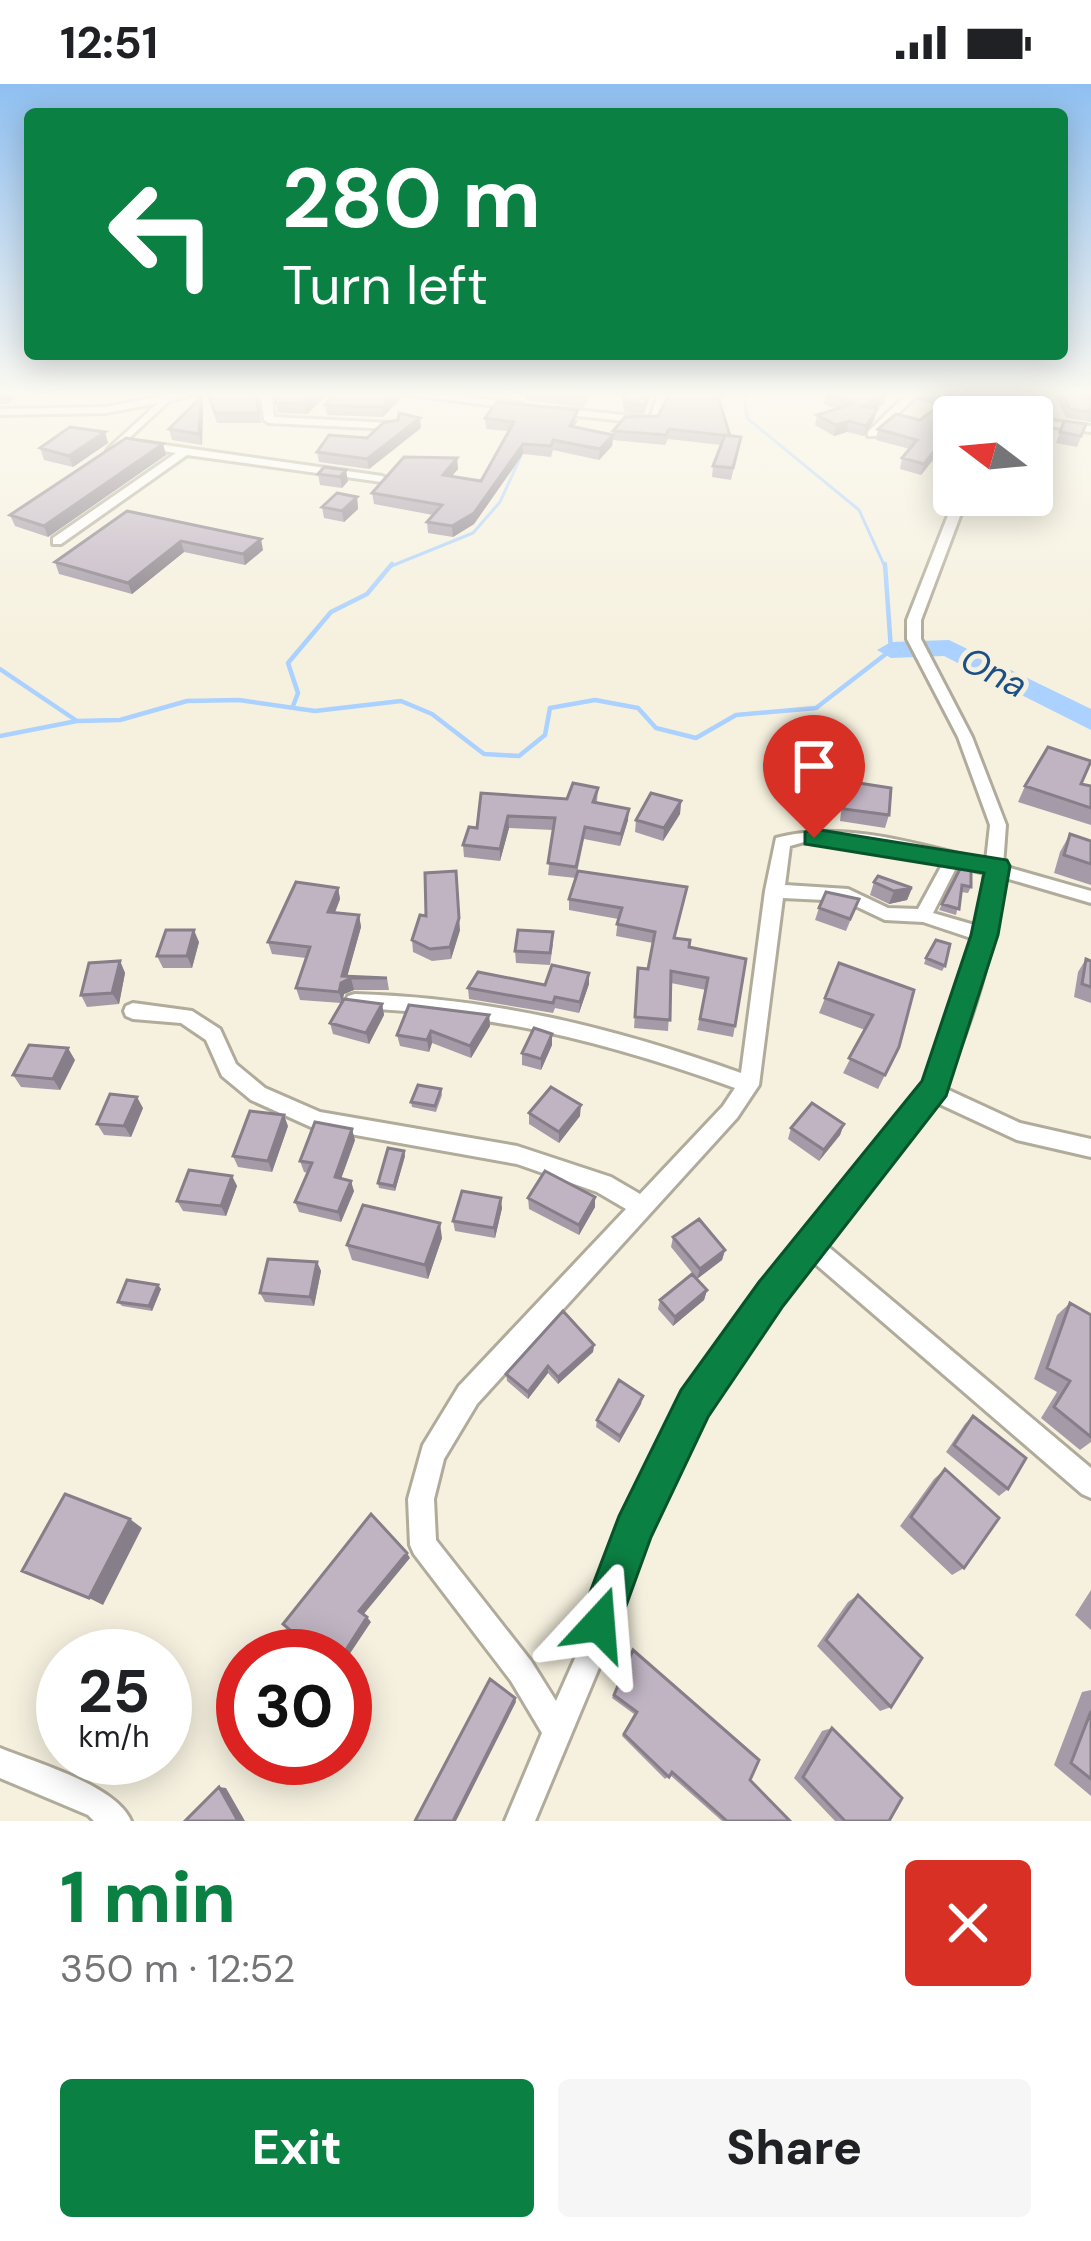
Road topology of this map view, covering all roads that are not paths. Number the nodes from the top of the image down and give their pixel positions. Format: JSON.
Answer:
{"nodes":[{"id":1,"x":152,"y":474,"type":"edge"},
{"id":2,"x":344,"y":474,"type":"edge"},
{"id":3,"x":382,"y":479,"type":"edge"},
{"id":4,"x":104,"y":508,"type":"junction"},
{"id":5,"x":127,"y":514,"type":"edge"},
{"id":6,"x":954,"y":516,"type":"edge"},
{"id":7,"x":57,"y":541,"type":"dead end"},
{"id":8,"x":953,"y":859,"type":"junction"},
{"id":9,"x":998,"y":866,"type":"junction"},
{"id":10,"x":773,"y":891,"type":"junction"},
{"id":11,"x":1091,"y":897,"type":"edge"},
{"id":12,"x":923,"y":916,"type":"junction"},
{"id":13,"x":984,"y":935,"type":"junction"},
{"id":14,"x":355,"y":1001,"type":"edge"},
{"id":15,"x":133,"y":1011,"type":"dead end"},
{"id":16,"x":749,"y":1084,"type":"junction"},
{"id":17,"x":931,"y":1091,"type":"junction"},
{"id":18,"x":1091,"y":1148,"type":"edge"},
{"id":19,"x":641,"y":1206,"type":"junction"},
{"id":20,"x":810,"y":1245,"type":"junction"},
{"id":21,"x":1091,"y":1485,"type":"edge"},
{"id":22,"x":558,"y":1731,"type":"junction"},
{"id":23,"x":0,"y":1763,"type":"edge"},
{"id":24,"x":116,"y":1821,"type":"edge"},
{"id":25,"x":520,"y":1821,"type":"edge"}],
"edges":[{"from":1,"to":4,"type":"street"},
{"from":2,"to":3,"type":"street"},
{"from":4,"to":5,"type":"street"},
{"from":4,"to":7,"type":"street"},
{"from":6,"to":9,"type":"street"},
{"from":8,"to":9,"type":"street"},
{"from":8,"to":10,"type":"street"},
{"from":8,"to":12,"type":"street"},
{"from":9,"to":11,"type":"street"},
{"from":9,"to":13,"type":"street"},
{"from":10,"to":12,"type":"street"},
{"from":10,"to":16,"type":"street"},
{"from":12,"to":13,"type":"street"},
{"from":13,"to":17,"type":"street"},
{"from":14,"to":16,"type":"street"},
{"from":15,"to":19,"type":"street"},
{"from":16,"to":19,"type":"street"},
{"from":17,"to":18,"type":"street"},
{"from":17,"to":20,"type":"street"},
{"from":19,"to":22,"type":"street"},
{"from":20,"to":21,"type":"street"},
{"from":20,"to":22,"type":"street"},
{"from":22,"to":25,"type":"street"},
{"from":23,"to":24,"type":"street"}]}
